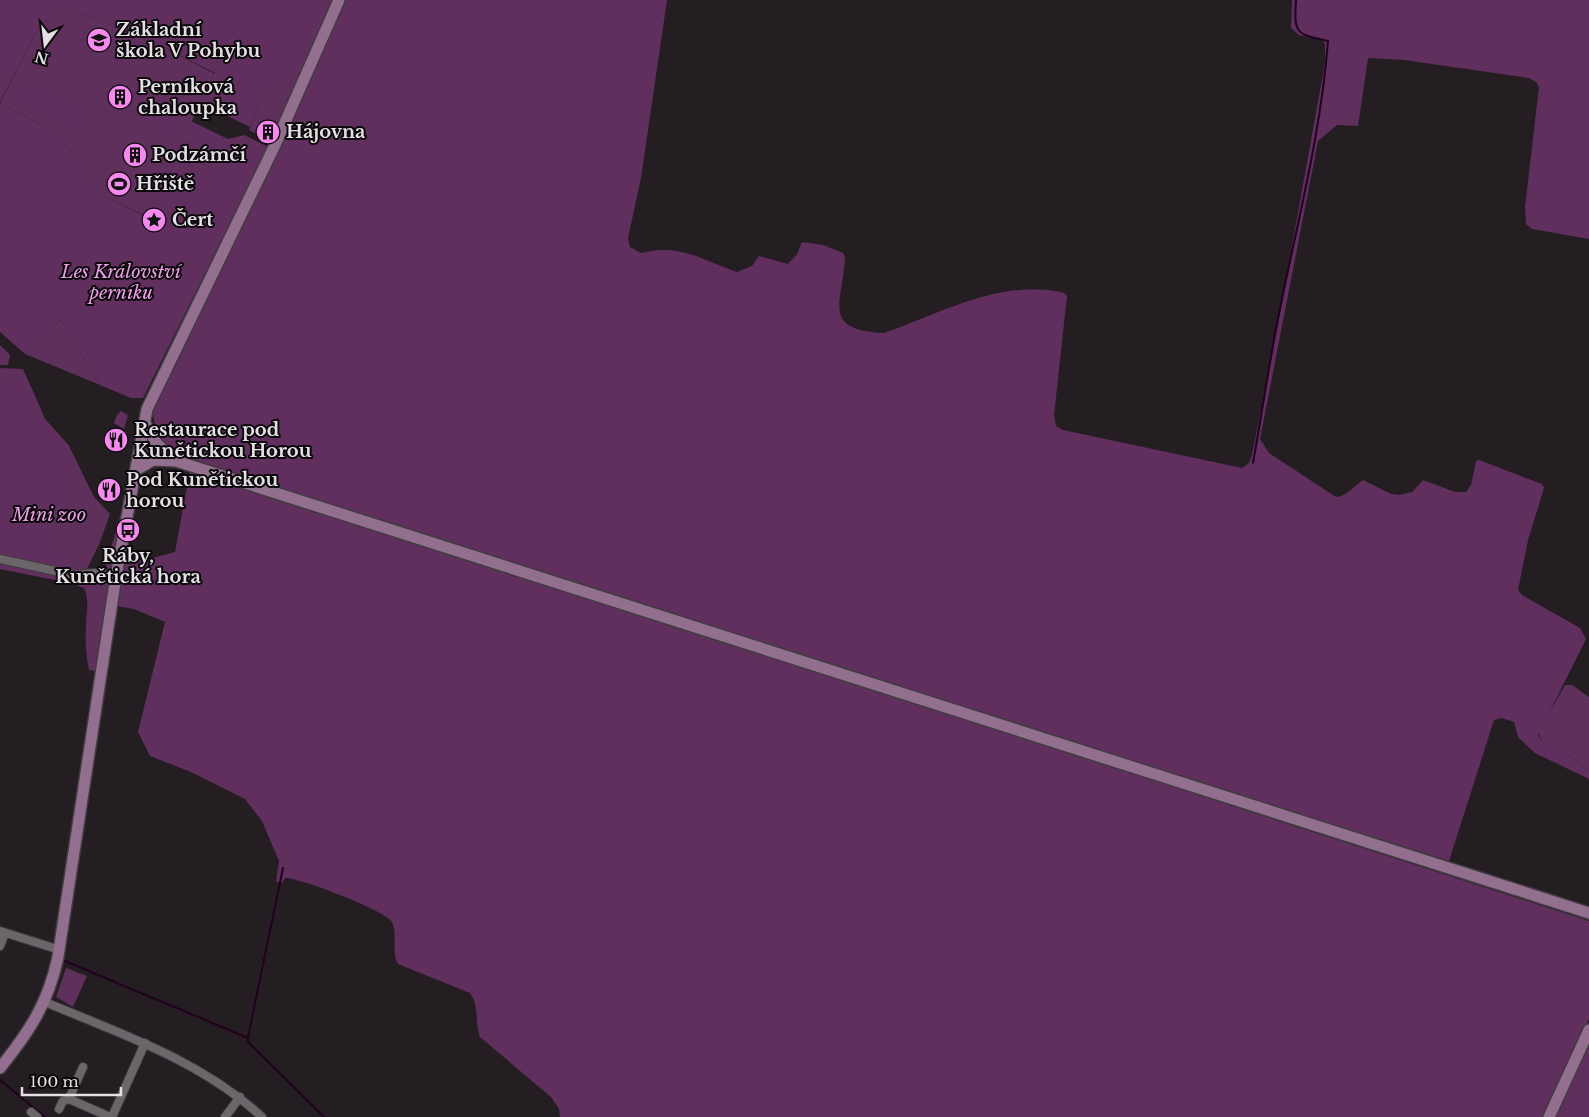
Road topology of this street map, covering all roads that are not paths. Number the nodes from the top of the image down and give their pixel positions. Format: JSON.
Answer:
{"nodes":[{"id":1,"x":339,"y":0,"type":"edge"},
{"id":2,"x":145,"y":423,"type":"junction"},
{"id":3,"x":176,"y":461,"type":"junction"},
{"id":4,"x":136,"y":470,"type":"junction"},
{"id":5,"x":0,"y":559,"type":"edge"},
{"id":6,"x":116,"y":576,"type":"junction"},
{"id":7,"x":1589,"y":913,"type":"edge"},
{"id":8,"x":2,"y":932,"type":"edge"},
{"id":9,"x":0,"y":946,"type":"edge"},
{"id":10,"x":60,"y":950,"type":"junction"},
{"id":11,"x":45,"y":1002,"type":"junction"},
{"id":12,"x":1589,"y":1030,"type":"edge"},
{"id":13,"x":145,"y":1043,"type":"junction"},
{"id":14,"x":84,"y":1067,"type":"dead end"},
{"id":15,"x":0,"y":1068,"type":"edge"},
{"id":16,"x":240,"y":1098,"type":"junction"},
{"id":17,"x":69,"y":1099,"type":"junction"},
{"id":18,"x":59,"y":1109,"type":"dead end"},
{"id":19,"x":111,"y":1117,"type":"edge"},
{"id":20,"x":225,"y":1117,"type":"edge"},
{"id":21,"x":262,"y":1117,"type":"edge"},
{"id":22,"x":1549,"y":1117,"type":"edge"}],
"edges":[{"from":1,"to":2,"type":"street"},
{"from":2,"to":3,"type":"street"},
{"from":2,"to":4,"type":"street"},
{"from":3,"to":4,"type":"street"},
{"from":3,"to":7,"type":"street"},
{"from":4,"to":6,"type":"street"},
{"from":5,"to":6,"type":"street"},
{"from":6,"to":10,"type":"street"},
{"from":8,"to":9,"type":"street"},
{"from":8,"to":10,"type":"street"},
{"from":10,"to":11,"type":"street"},
{"from":11,"to":13,"type":"street"},
{"from":11,"to":15,"type":"street"},
{"from":12,"to":22,"type":"street"},
{"from":13,"to":16,"type":"street"},
{"from":13,"to":19,"type":"street"},
{"from":14,"to":17,"type":"street"},
{"from":16,"to":20,"type":"street"},
{"from":16,"to":21,"type":"street"},
{"from":17,"to":18,"type":"street"},
{"from":17,"to":19,"type":"street"}]}
